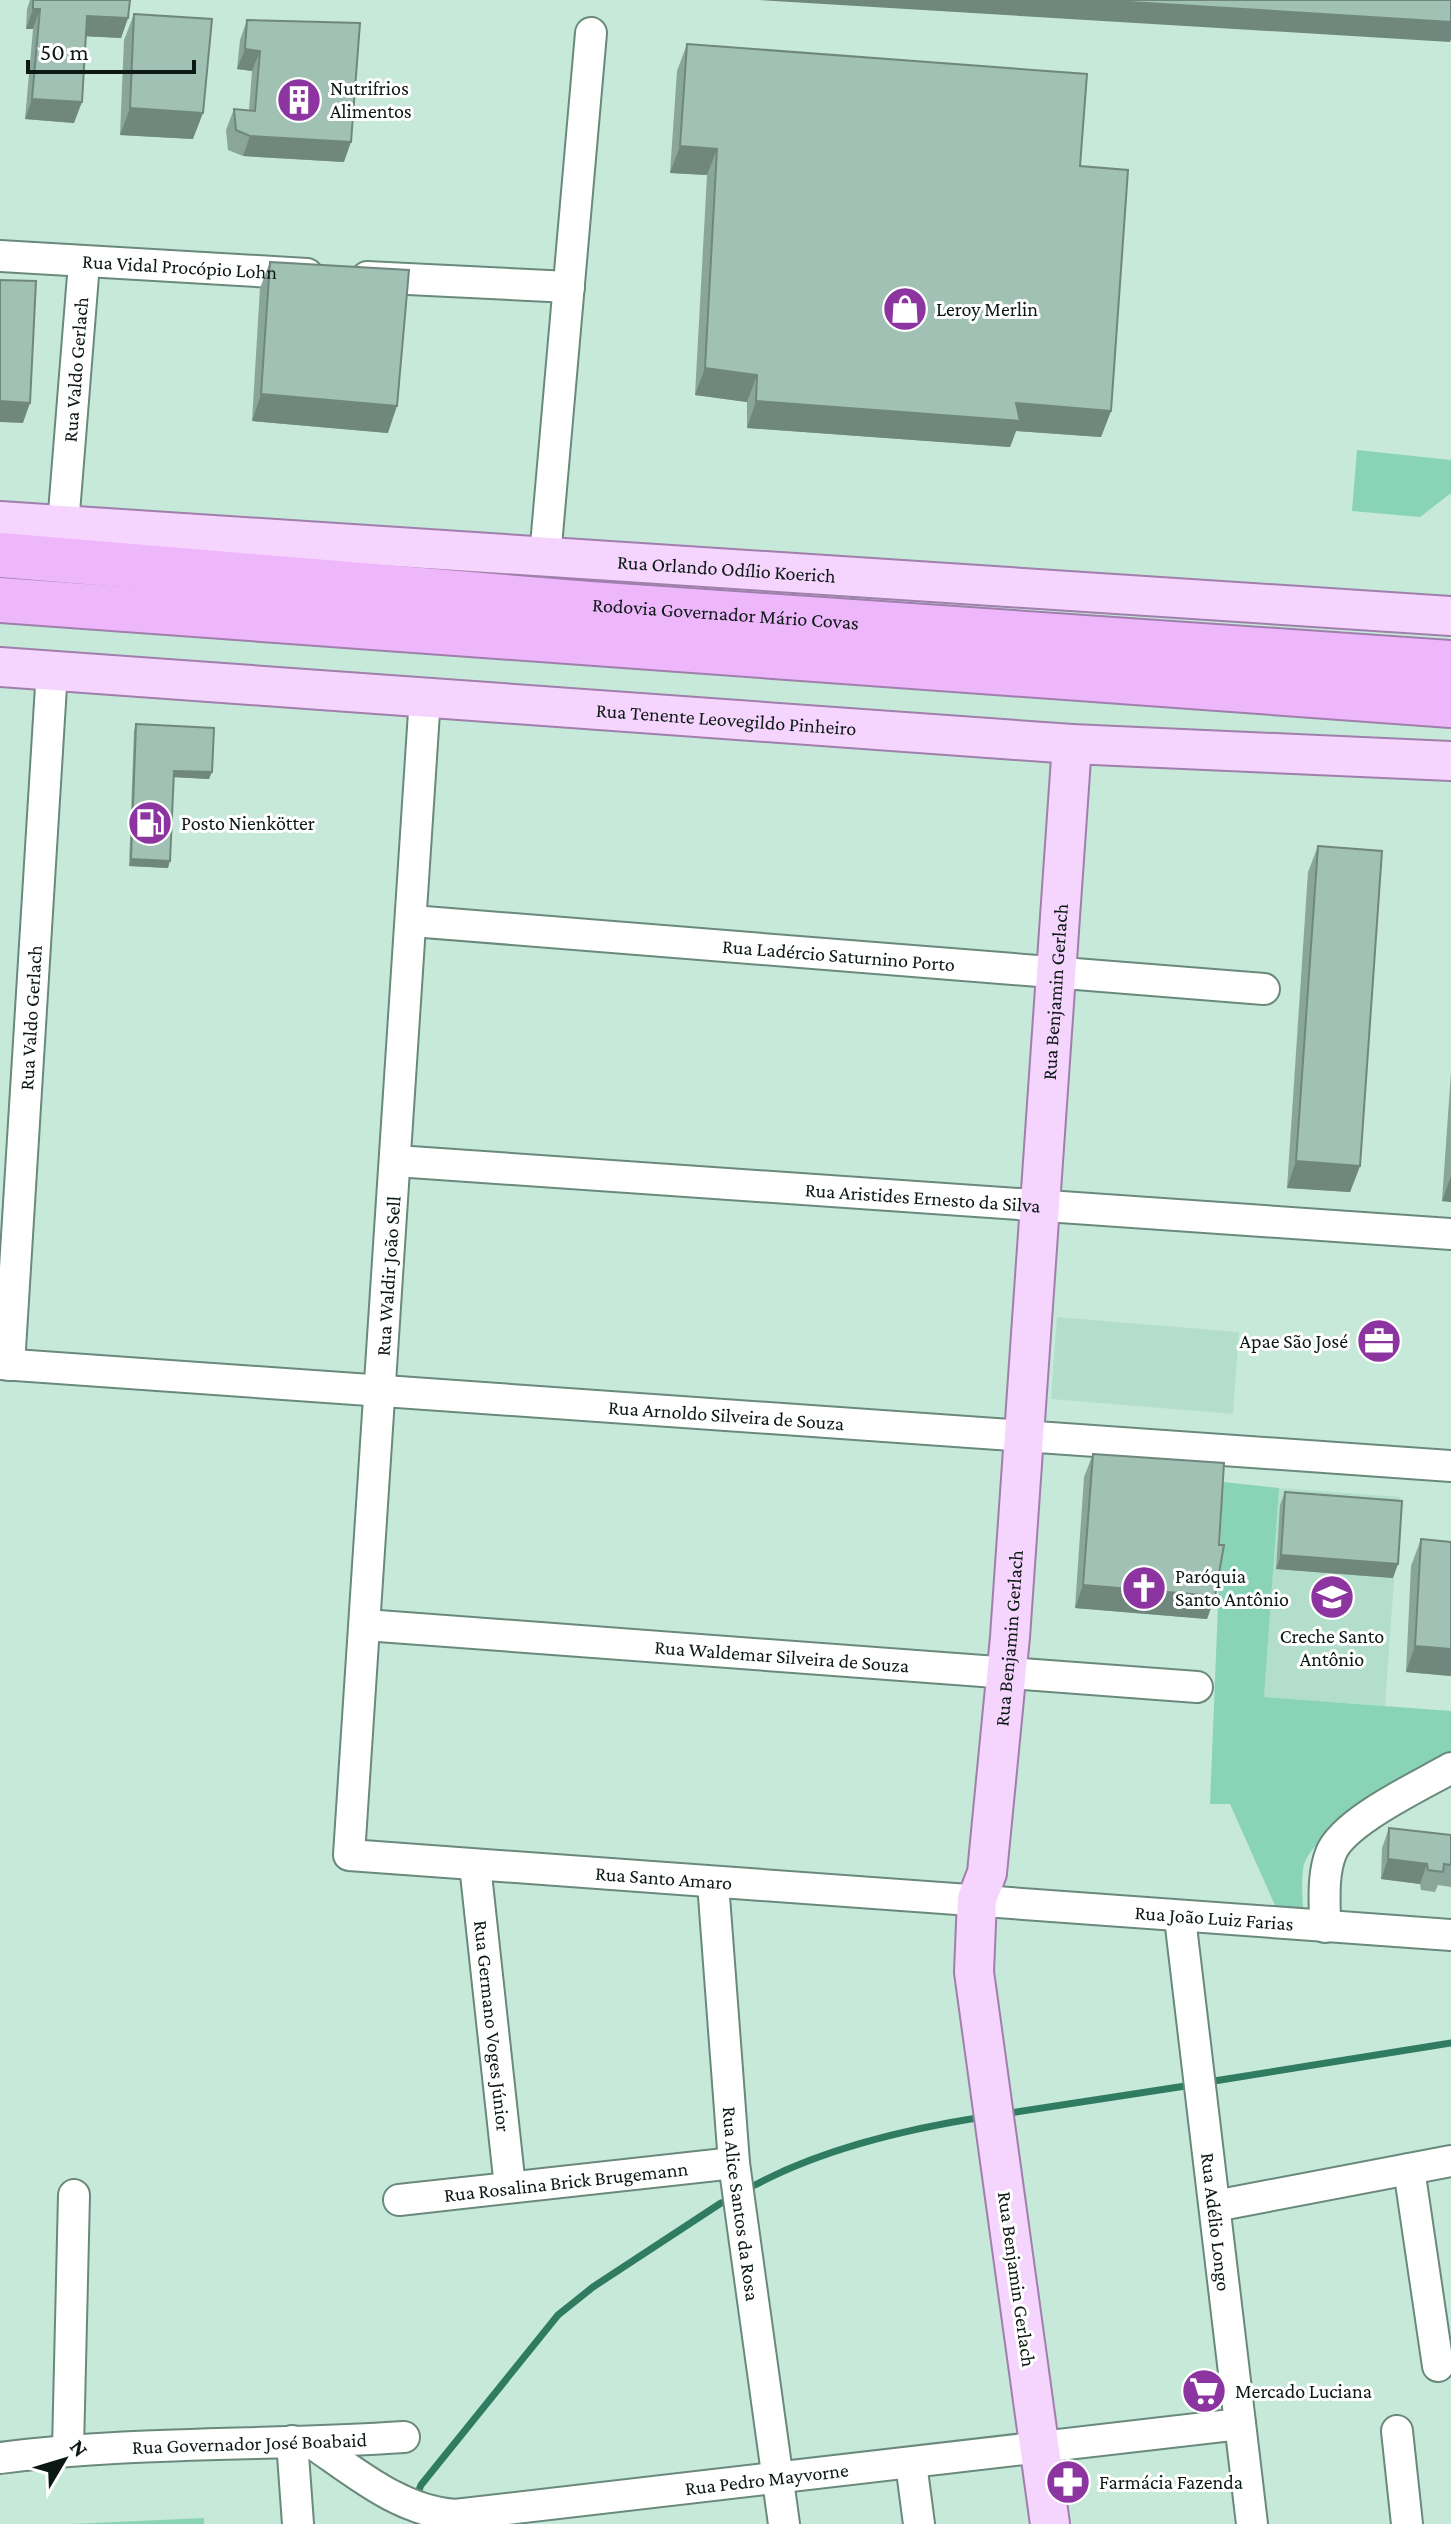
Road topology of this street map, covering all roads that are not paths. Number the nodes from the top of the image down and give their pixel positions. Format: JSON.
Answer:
{"nodes":[{"id":1,"x":591,"y":33,"type":"dead end"},
{"id":2,"x":0,"y":256,"type":"edge"},
{"id":3,"x":84,"y":263,"type":"junction"},
{"id":4,"x":569,"y":287,"type":"junction"},
{"id":5,"x":0,"y":521,"type":"edge"},
{"id":6,"x":63,"y":525,"type":"junction"},
{"id":7,"x":0,"y":531,"type":"edge"},
{"id":8,"x":0,"y":555,"type":"edge"},
{"id":9,"x":545,"y":557,"type":"junction"},
{"id":10,"x":196,"y":569,"type":"junction"},
{"id":11,"x":0,"y":600,"type":"edge"},
{"id":12,"x":99,"y":607,"type":"junction"},
{"id":13,"x":1451,"y":616,"type":"edge"},
{"id":14,"x":0,"y":626,"type":"edge"},
{"id":15,"x":1451,"y":663,"type":"edge"},
{"id":16,"x":0,"y":667,"type":"edge"},
{"id":17,"x":52,"y":670,"type":"junction"},
{"id":18,"x":425,"y":697,"type":"junction"},
{"id":19,"x":1451,"y":705,"type":"edge"},
{"id":20,"x":1072,"y":744,"type":"junction"},
{"id":21,"x":1451,"y":761,"type":"edge"},
{"id":22,"x":412,"y":921,"type":"junction"},
{"id":23,"x":1056,"y":972,"type":"junction"},
{"id":24,"x":1264,"y":989,"type":"dead end"},
{"id":25,"x":396,"y":1161,"type":"junction"},
{"id":26,"x":1040,"y":1205,"type":"junction"},
{"id":27,"x":1451,"y":1234,"type":"edge"},
{"id":28,"x":4,"y":1365,"type":"edge"},
{"id":29,"x":380,"y":1392,"type":"junction"},
{"id":30,"x":1023,"y":1438,"type":"junction"},
{"id":31,"x":1451,"y":1466,"type":"edge"},
{"id":32,"x":365,"y":1625,"type":"junction"},
{"id":33,"x":1007,"y":1671,"type":"junction"},
{"id":34,"x":1197,"y":1687,"type":"dead end"},
{"id":35,"x":1451,"y":1768,"type":"edge"},
{"id":36,"x":349,"y":1855,"type":"joint"},
{"id":37,"x":475,"y":1865,"type":"junction"},
{"id":38,"x":713,"y":1883,"type":"junction"},
{"id":39,"x":977,"y":1899,"type":"junction"},
{"id":40,"x":1180,"y":1918,"type":"junction"},
{"id":41,"x":1325,"y":1927,"type":"junction"},
{"id":42,"x":1451,"y":1935,"type":"edge"},
{"id":43,"x":1451,"y":2161,"type":"edge"},
{"id":44,"x":734,"y":2163,"type":"junction"},
{"id":45,"x":1409,"y":2169,"type":"junction"},
{"id":46,"x":510,"y":2187,"type":"junction"},
{"id":47,"x":74,"y":2195,"type":"dead end"},
{"id":48,"x":399,"y":2200,"type":"dead end"},
{"id":49,"x":1215,"y":2206,"type":"junction"},
{"id":50,"x":1438,"y":2366,"type":"dead end"},
{"id":51,"x":1240,"y":2424,"type":"junction"},
{"id":52,"x":1397,"y":2431,"type":"dead end"},
{"id":53,"x":404,"y":2437,"type":"dead end"},
{"id":54,"x":302,"y":2442,"type":"junction"},
{"id":55,"x":1042,"y":2447,"type":"junction"},
{"id":56,"x":68,"y":2449,"type":"junction"},
{"id":57,"x":0,"y":2458,"type":"edge"},
{"id":58,"x":911,"y":2463,"type":"junction"},
{"id":59,"x":780,"y":2478,"type":"junction"},
{"id":60,"x":550,"y":2515,"type":"edge"},
{"id":61,"x":298,"y":2524,"type":"edge"},
{"id":62,"x":784,"y":2524,"type":"edge"},
{"id":63,"x":919,"y":2524,"type":"edge"},
{"id":64,"x":1050,"y":2524,"type":"edge"},
{"id":65,"x":1252,"y":2524,"type":"edge"},
{"id":66,"x":1407,"y":2524,"type":"edge"}],
"edges":[{"from":1,"to":4,"type":"street"},
{"from":2,"to":3,"type":"street","name":"Rua Vidal Procópio Lohn"},
{"from":3,"to":4,"type":"street","name":"Rua Vidal Procópio Lohn"},
{"from":3,"to":6,"type":"street","name":"Rua Valdo Gerlach"},
{"from":4,"to":9,"type":"street"},
{"from":5,"to":6,"type":"main road","name":"Rua Orlando Odílio Koerich"},
{"from":6,"to":9,"type":"main road","name":"Rua Orlando Odílio Koerich"},
{"from":7,"to":10,"type":"highway"},
{"from":8,"to":10,"type":"highway","name":"Rodovia Governador Mário Covas"},
{"from":9,"to":13,"type":"main road","name":"Rua Orlando Odílio Koerich"},
{"from":10,"to":15,"type":"highway","name":"Rodovia Governador Mário Covas"},
{"from":11,"to":12,"type":"highway","name":"Rodovia Governador Mário Covas"},
{"from":12,"to":14,"type":"highway"},
{"from":12,"to":19,"type":"highway","name":"Rodovia Governador Mário Covas"},
{"from":16,"to":17,"type":"main road","name":"Rua Tenente Leovegildo Pinheiro"},
{"from":17,"to":18,"type":"main road","name":"Rua Tenente Leovegildo Pinheiro"},
{"from":17,"to":28,"type":"street","name":"Rua Valdo Gerlach"},
{"from":18,"to":20,"type":"main road","name":"Rua Tenente Leovegildo Pinheiro"},
{"from":18,"to":22,"type":"street","name":"Rua Waldir João Sell"},
{"from":20,"to":21,"type":"main road","name":"Rua Tenente Leovegildo Pinheiro"},
{"from":20,"to":23,"type":"main road","name":"Rua Benjamin Gerlach"},
{"from":22,"to":23,"type":"street","name":"Rua Ladércio Saturnino Porto"},
{"from":22,"to":25,"type":"street","name":"Rua Waldir João Sell"},
{"from":23,"to":24,"type":"street","name":"Rua Ladércio Saturnino Porto"},
{"from":23,"to":26,"type":"main road","name":"Rua Benjamin Gerlach"},
{"from":25,"to":26,"type":"street","name":"Rua Aristides Ernesto da Silva"},
{"from":25,"to":29,"type":"street","name":"Rua Waldir João Sell"},
{"from":26,"to":27,"type":"street","name":"Rua Aristides Ernesto da Silva"},
{"from":26,"to":30,"type":"main road","name":"Rua Benjamin Gerlach"},
{"from":28,"to":29,"type":"street","name":"Rua Arnoldo Silveira de Souza"},
{"from":29,"to":30,"type":"street","name":"Rua Arnoldo Silveira de Souza"},
{"from":29,"to":32,"type":"street","name":"Rua Waldir João Sell"},
{"from":30,"to":31,"type":"street","name":"Rua Arnoldo Silveira de Souza"},
{"from":30,"to":33,"type":"main road","name":"Rua Benjamin Gerlach"},
{"from":32,"to":33,"type":"street","name":"Rua Waldemar Silveira de Souza"},
{"from":32,"to":36,"type":"street","name":"Rua Waldir João Sell"},
{"from":33,"to":34,"type":"street","name":"Rua Waldemar Silveira de Souza"},
{"from":33,"to":39,"type":"main road","name":"Rua Benjamin Gerlach"},
{"from":35,"to":41,"type":"street"},
{"from":36,"to":37,"type":"street","name":"Rua Santo Amaro"},
{"from":37,"to":38,"type":"street","name":"Rua Santo Amaro"},
{"from":37,"to":46,"type":"street","name":"Rua Germano Voges Júnior"},
{"from":38,"to":39,"type":"street","name":"Rua Santo Amaro"},
{"from":38,"to":44,"type":"street","name":"Rua Alice Santos da Rosa"},
{"from":39,"to":40,"type":"street","name":"Rua João Luiz Farias"},
{"from":39,"to":55,"type":"main road","name":"Rua Benjamin Gerlach"},
{"from":40,"to":41,"type":"street","name":"Rua João Luiz Farias"},
{"from":40,"to":49,"type":"street","name":"Rua Adélio Longo"},
{"from":41,"to":42,"type":"street","name":"Rua João Luiz Farias"},
{"from":43,"to":45,"type":"street"},
{"from":44,"to":46,"type":"street","name":"Rua Rosalina Brick Brugemann"},
{"from":44,"to":59,"type":"street","name":"Rua Alice Santos da Rosa"},
{"from":45,"to":49,"type":"street"},
{"from":45,"to":50,"type":"street"},
{"from":46,"to":48,"type":"street","name":"Rua Rosalina Brick Brugemann"},
{"from":47,"to":56,"type":"street"},
{"from":49,"to":51,"type":"street","name":"Rua Adélio Longo"},
{"from":51,"to":55,"type":"street","name":"Rua Pedro Mayvorne"},
{"from":51,"to":65,"type":"street","name":"Rua Adélio Longo"},
{"from":52,"to":66,"type":"street"},
{"from":53,"to":54,"type":"street","name":"Rua Governador José Boabaid"},
{"from":54,"to":56,"type":"street","name":"Rua Governador José Boabaid"},
{"from":54,"to":60,"type":"street","name":"Rua Pedro Mayvorne"},
{"from":54,"to":61,"type":"street"},
{"from":55,"to":58,"type":"street","name":"Rua Pedro Mayvorne"},
{"from":55,"to":64,"type":"main road","name":"Rua Benjamin Gerlach"},
{"from":56,"to":57,"type":"street","name":"Rua Governador José Boabaid"},
{"from":58,"to":59,"type":"street","name":"Rua Pedro Mayvorne"},
{"from":58,"to":63,"type":"street"},
{"from":59,"to":60,"type":"street","name":"Rua Pedro Mayvorne"},
{"from":59,"to":62,"type":"street","name":"Rua Alice Santos da Rosa"}]}
